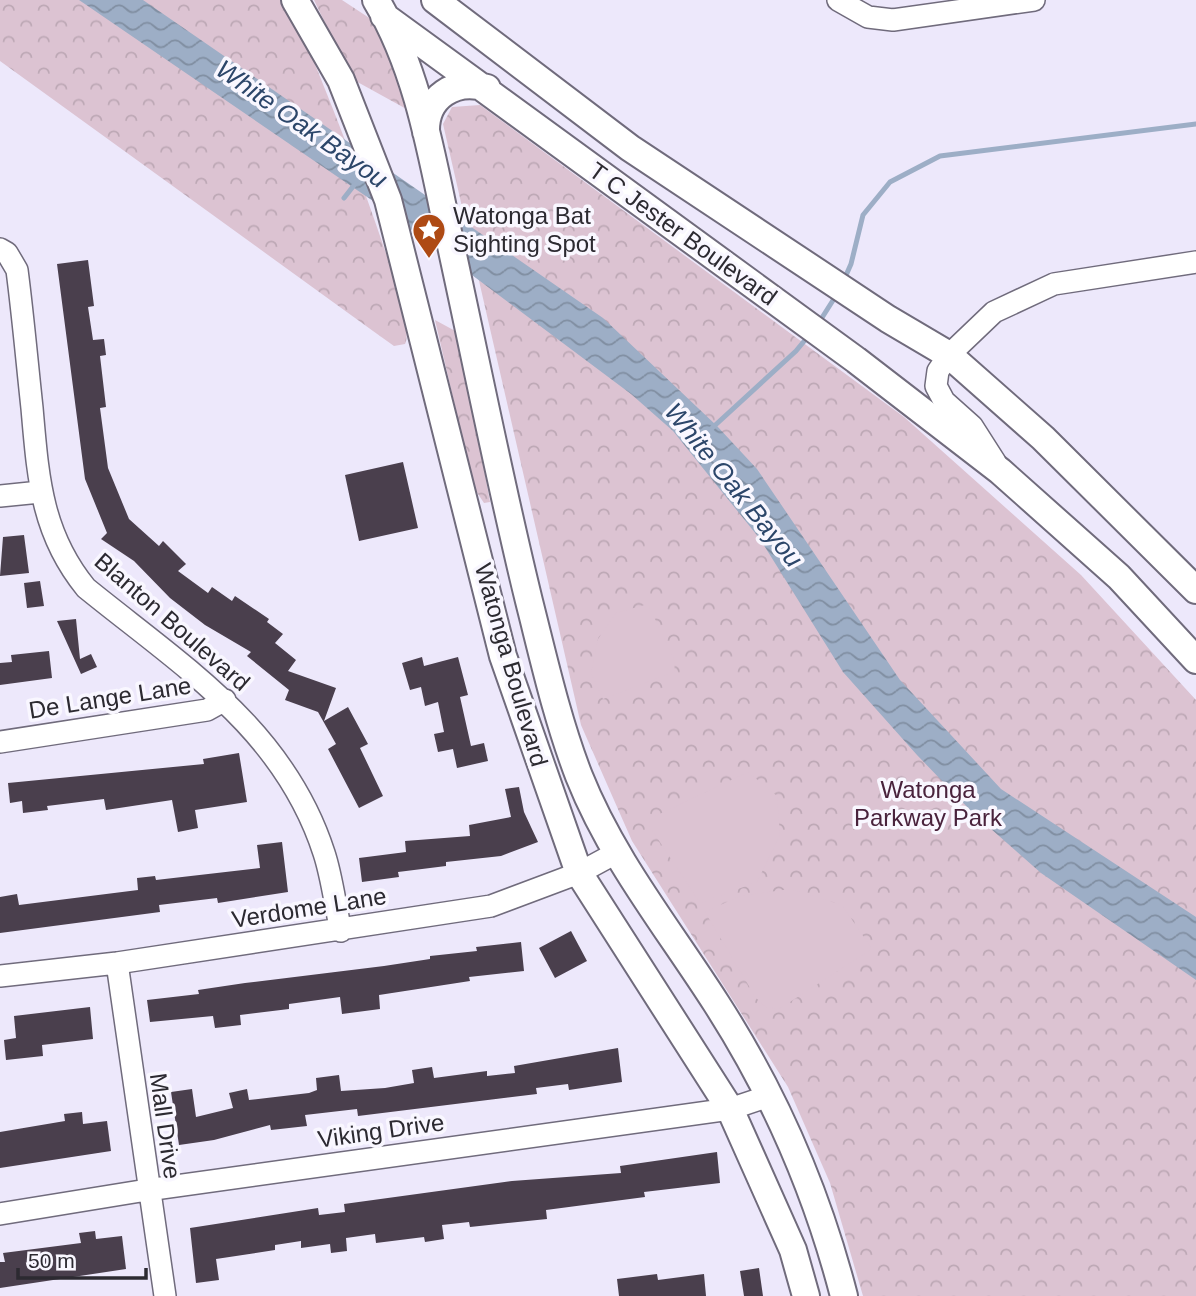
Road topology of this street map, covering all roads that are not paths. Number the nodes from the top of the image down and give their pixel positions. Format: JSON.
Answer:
{"nodes":[{"id":1,"x":295,"y":0,"type":"edge"},
{"id":2,"x":363,"y":0,"type":"edge"},
{"id":3,"x":435,"y":0,"type":"edge"},
{"id":4,"x":838,"y":0,"type":"edge"},
{"id":5,"x":1034,"y":0,"type":"edge"},
{"id":6,"x":381,"y":9,"type":"edge"},
{"id":7,"x":487,"y":88,"type":"junction"},
{"id":8,"x":426,"y":134,"type":"junction"},
{"id":9,"x":630,"y":148,"type":"junction"},
{"id":10,"x":605,"y":177,"type":"junction"},
{"id":11,"x":4,"y":251,"type":"edge"},
{"id":12,"x":1196,"y":262,"type":"edge"},
{"id":13,"x":949,"y":355,"type":"junction"},
{"id":14,"x":1000,"y":471,"type":"junction"},
{"id":15,"x":40,"y":492,"type":"junction"},
{"id":16,"x":0,"y":496,"type":"edge"},
{"id":17,"x":510,"y":522,"type":"junction"},
{"id":18,"x":473,"y":531,"type":"junction"},
{"id":19,"x":1196,"y":590,"type":"edge"},
{"id":20,"x":1196,"y":660,"type":"edge"},
{"id":21,"x":225,"y":700,"type":"junction"},
{"id":22,"x":0,"y":741,"type":"edge"},
{"id":23,"x":615,"y":853,"type":"junction"},
{"id":24,"x":579,"y":873,"type":"junction"},
{"id":25,"x":341,"y":931,"type":"junction"},
{"id":26,"x":117,"y":963,"type":"junction"},
{"id":27,"x":0,"y":976,"type":"edge"},
{"id":28,"x":769,"y":1096,"type":"junction"},
{"id":29,"x":730,"y":1109,"type":"junction"},
{"id":30,"x":147,"y":1190,"type":"junction"},
{"id":31,"x":0,"y":1214,"type":"edge"},
{"id":32,"x":164,"y":1296,"type":"edge"},
{"id":33,"x":806,"y":1296,"type":"edge"},
{"id":34,"x":844,"y":1296,"type":"edge"}],
"edges":[{"from":1,"to":18,"type":"main road","name":"Watonga Boulevard"},
{"from":2,"to":6,"type":"main road","name":"T C Jester Boulevard"},
{"from":3,"to":9,"type":"main road","name":"T C Jester Boulevard"},
{"from":4,"to":5,"type":"street"},
{"from":6,"to":7,"type":"main road","name":"T C Jester Boulevard"},
{"from":6,"to":8,"type":"main road","name":"Watonga Boulevard"},
{"from":7,"to":8,"type":"main road"},
{"from":7,"to":10,"type":"main road","name":"T C Jester Boulevard"},
{"from":8,"to":17,"type":"main road","name":"Watonga Boulevard"},
{"from":9,"to":10,"type":"main road"},
{"from":9,"to":13,"type":"main road","name":"T C Jester Boulevard"},
{"from":10,"to":14,"type":"main road","name":"T C Jester Boulevard"},
{"from":11,"to":15,"type":"street","name":"Blanton Boulevard"},
{"from":12,"to":13,"type":"street"},
{"from":13,"to":14,"type":"street"},
{"from":13,"to":19,"type":"main road","name":"T C Jester Boulevard"},
{"from":14,"to":20,"type":"main road","name":"T C Jester Boulevard"},
{"from":15,"to":16,"type":"street"},
{"from":15,"to":21,"type":"street","name":"Blanton Boulevard"},
{"from":17,"to":18,"type":"main road"},
{"from":17,"to":23,"type":"main road","name":"Watonga Boulevard"},
{"from":18,"to":24,"type":"main road","name":"Watonga Boulevard"},
{"from":21,"to":22,"type":"street","name":"De Lange Lane"},
{"from":21,"to":25,"type":"street","name":"Blanton Boulevard"},
{"from":23,"to":24,"type":"street","name":"Verdome Lane"},
{"from":23,"to":28,"type":"main road","name":"Watonga Boulevard"},
{"from":24,"to":25,"type":"street","name":"Verdome Lane"},
{"from":24,"to":29,"type":"main road","name":"Watonga Boulevard"},
{"from":25,"to":26,"type":"street","name":"Verdome Lane"},
{"from":26,"to":27,"type":"street","name":"Verdome Lane"},
{"from":26,"to":30,"type":"street","name":"Mall Drive"},
{"from":28,"to":29,"type":"street","name":"Viking Drive"},
{"from":28,"to":34,"type":"main road","name":"Watonga Boulevard"},
{"from":29,"to":30,"type":"street","name":"Viking Drive"},
{"from":29,"to":33,"type":"main road","name":"Watonga Boulevard"},
{"from":30,"to":31,"type":"street","name":"Viking Drive"},
{"from":30,"to":32,"type":"street","name":"Mall Drive"}]}
